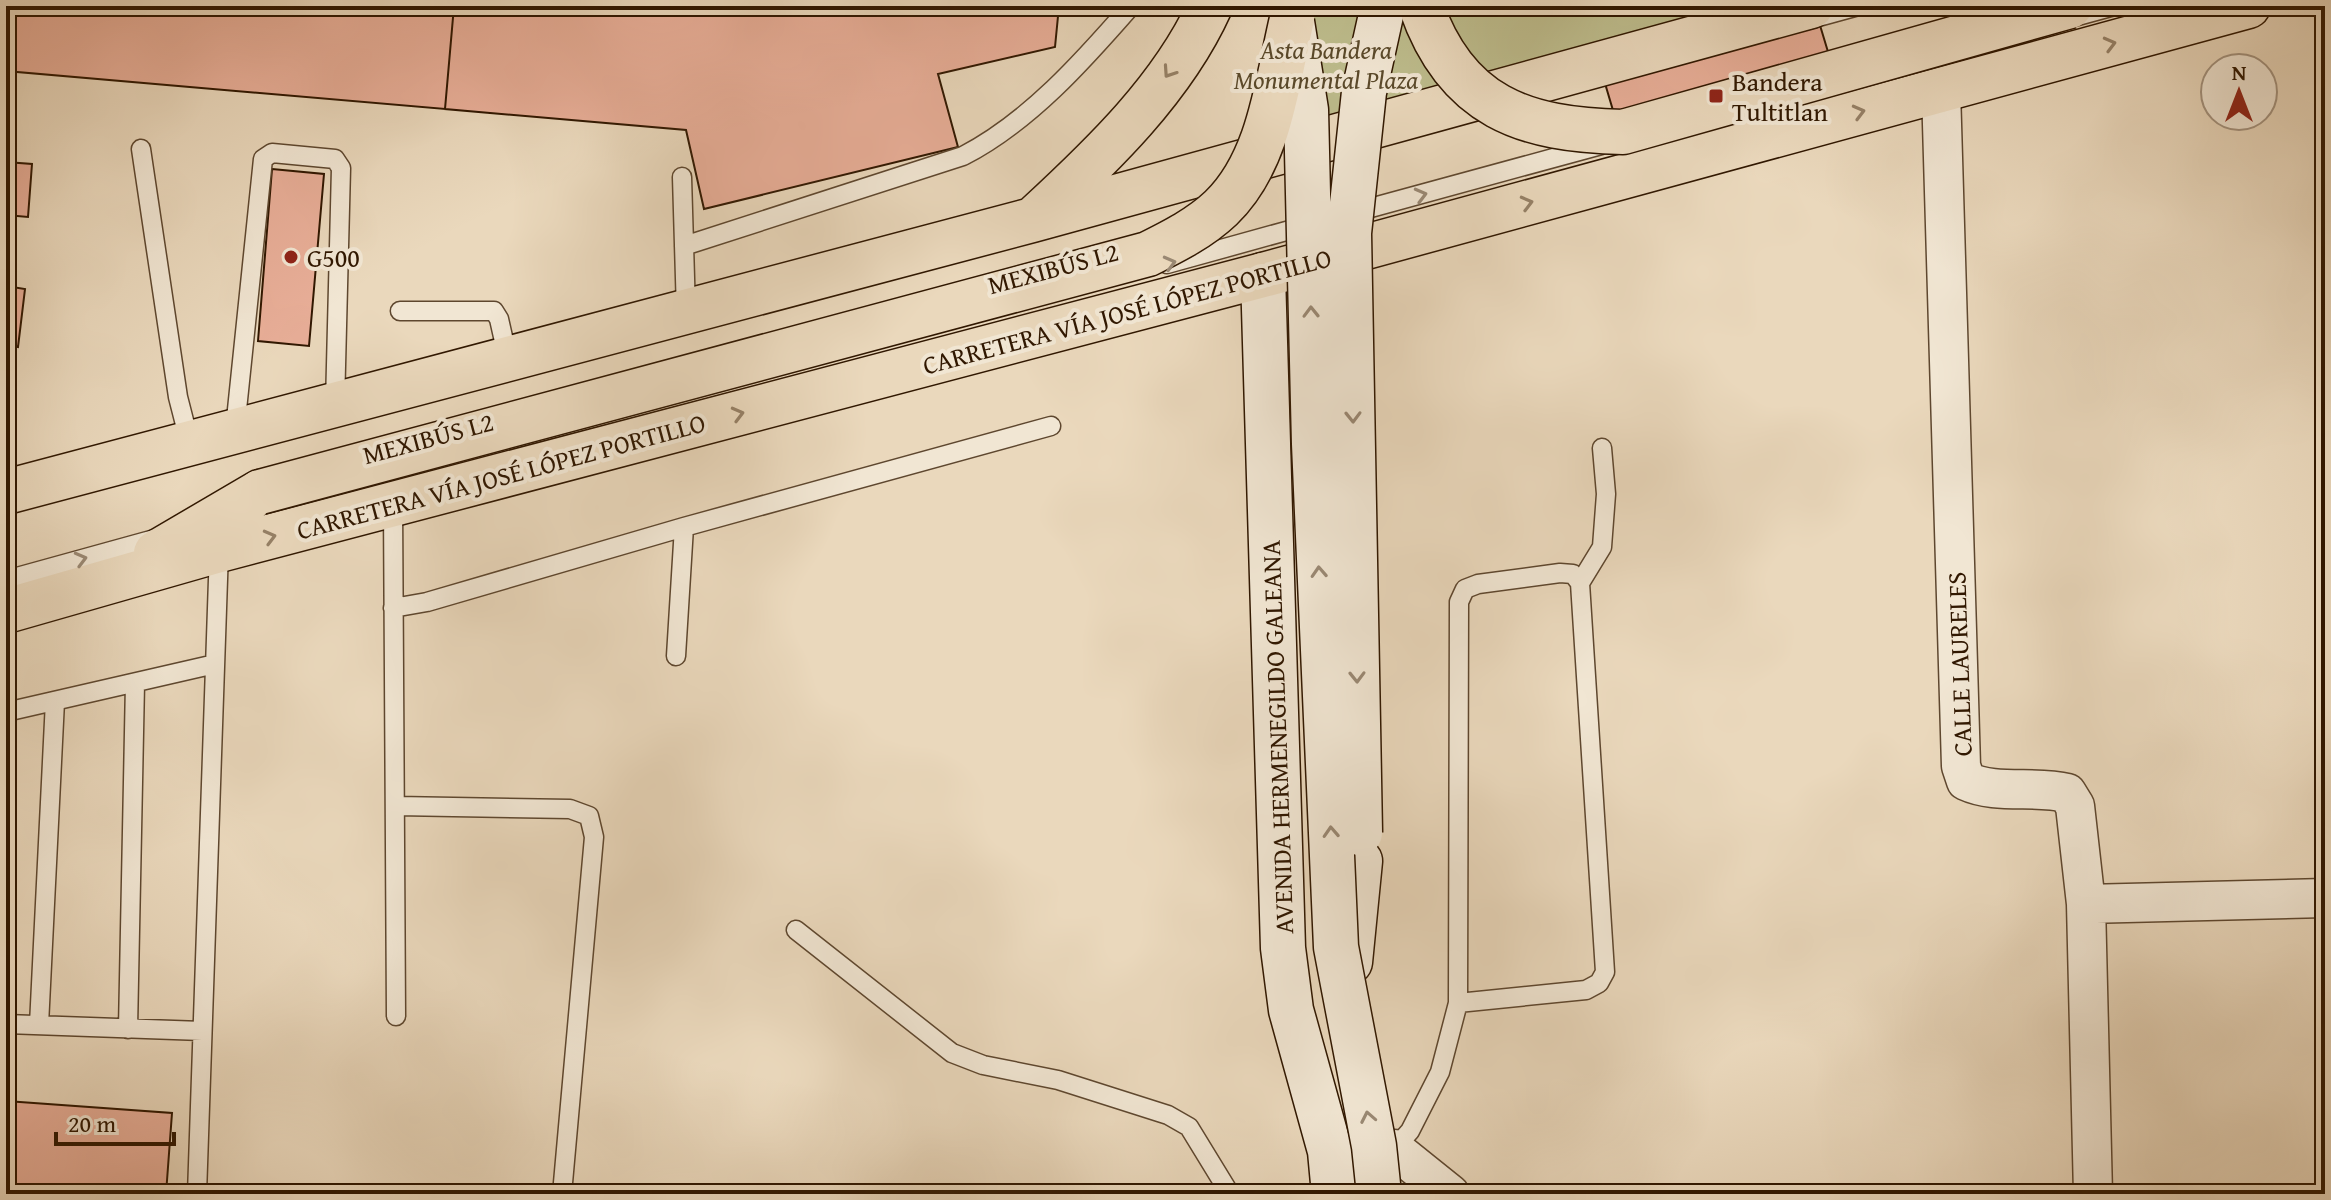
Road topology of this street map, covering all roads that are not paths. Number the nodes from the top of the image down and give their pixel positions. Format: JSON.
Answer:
{"nodes":[{"id":1,"x":1131,"y":6,"type":"edge"},
{"id":2,"x":1210,"y":6,"type":"edge"},
{"id":3,"x":1383,"y":6,"type":"edge"},
{"id":4,"x":1421,"y":6,"type":"edge"},
{"id":5,"x":1811,"y":6,"type":"edge"},
{"id":6,"x":1858,"y":6,"type":"edge"},
{"id":7,"x":2070,"y":6,"type":"edge"},
{"id":8,"x":2114,"y":6,"type":"edge"},
{"id":9,"x":2248,"y":6,"type":"edge"},
{"id":10,"x":1293,"y":13,"type":"edge"},
{"id":11,"x":1941,"y":90,"type":"junction"},
{"id":12,"x":141,"y":149,"type":"dead end"},
{"id":13,"x":682,"y":177,"type":"dead end"},
{"id":14,"x":1032,"y":220,"type":"junction"},
{"id":15,"x":684,"y":246,"type":"junction"},
{"id":16,"x":1263,"y":275,"type":"junction"},
{"id":17,"x":400,"y":311,"type":"dead end"},
{"id":18,"x":686,"y":312,"type":"junction"},
{"id":19,"x":508,"y":359,"type":"junction"},
{"id":20,"x":335,"y":405,"type":"junction"},
{"id":21,"x":1051,"y":426,"type":"dead end"},
{"id":22,"x":235,"y":432,"type":"junction"},
{"id":23,"x":190,"y":444,"type":"junction"},
{"id":24,"x":1602,"y":448,"type":"dead end"},
{"id":25,"x":6,"y":492,"type":"edge"},
{"id":26,"x":393,"y":505,"type":"junction"},
{"id":27,"x":6,"y":511,"type":"edge"},
{"id":28,"x":684,"y":527,"type":"junction"},
{"id":29,"x":208,"y":539,"type":"junction"},
{"id":30,"x":6,"y":580,"type":"edge"},
{"id":31,"x":1580,"y":583,"type":"junction"},
{"id":32,"x":393,"y":608,"type":"junction"},
{"id":33,"x":6,"y":611,"type":"edge"},
{"id":34,"x":676,"y":656,"type":"dead end"},
{"id":35,"x":215,"y":664,"type":"junction"},
{"id":36,"x":135,"y":683,"type":"junction"},
{"id":37,"x":55,"y":701,"type":"junction"},
{"id":38,"x":6,"y":712,"type":"edge"},
{"id":39,"x":397,"y":806,"type":"junction"},
{"id":40,"x":2325,"y":898,"type":"edge"},
{"id":41,"x":2086,"y":904,"type":"junction"},
{"id":42,"x":796,"y":930,"type":"dead end"},
{"id":43,"x":1458,"y":1003,"type":"junction"},
{"id":44,"x":396,"y":1016,"type":"dead end"},
{"id":45,"x":6,"y":1024,"type":"edge"},
{"id":46,"x":39,"y":1025,"type":"junction"},
{"id":47,"x":128,"y":1029,"type":"junction"},
{"id":48,"x":202,"y":1031,"type":"junction"},
{"id":49,"x":1394,"y":1149,"type":"junction"},
{"id":50,"x":1330,"y":1151,"type":"junction"},
{"id":51,"x":197,"y":1194,"type":"edge"},
{"id":52,"x":562,"y":1194,"type":"edge"},
{"id":53,"x":1230,"y":1194,"type":"edge"},
{"id":54,"x":1334,"y":1194,"type":"edge"},
{"id":55,"x":1352,"y":1194,"type":"edge"},
{"id":56,"x":1379,"y":1194,"type":"edge"},
{"id":57,"x":1450,"y":1194,"type":"edge"},
{"id":58,"x":2093,"y":1194,"type":"edge"}],
"edges":[{"from":1,"to":15,"type":"lane"},
{"from":2,"to":14,"type":"main road","one_way":true},
{"from":3,"to":50,"type":"street","one_way":true,"bridge":true},
{"from":4,"to":7,"type":"main road","bridge":true},
{"from":5,"to":14,"type":"main road"},
{"from":6,"to":27,"type":"lane","name":"MEXIBÚS L2"},
{"from":29,"to":8,"type":"lane","name":"MEXIBÚS L2","one_way":true},
{"from":11,"to":9,"type":"main road","name":"CARRETERA VÍA JOSÉ LÓPEZ PORTILLO","one_way":true},
{"from":10,"to":29,"type":"main road","bridge":true},
{"from":56,"to":10,"type":"street","one_way":true,"bridge":true},
{"from":16,"to":11,"type":"main road","name":"CARRETERA VÍA JOSÉ LÓPEZ PORTILLO","one_way":true},
{"from":11,"to":41,"type":"street","name":"CALLE LAURELES"},
{"from":12,"to":23,"type":"lane"},
{"from":13,"to":15,"type":"lane"},
{"from":14,"to":18,"type":"main road"},
{"from":15,"to":18,"type":"lane"},
{"from":26,"to":16,"type":"main road","name":"CARRETERA VÍA JOSÉ LÓPEZ PORTILLO","one_way":true},
{"from":16,"to":50,"type":"street","name":"AVENIDA HERMENEGILDO GALEANA"},
{"from":17,"to":19,"type":"lane"},
{"from":18,"to":19,"type":"main road"},
{"from":19,"to":20,"type":"main road"},
{"from":20,"to":22,"type":"main road"},
{"from":20,"to":22,"type":"lane"},
{"from":21,"to":28,"type":"lane"},
{"from":22,"to":23,"type":"main road"},
{"from":23,"to":25,"type":"main road"},
{"from":24,"to":31,"type":"lane"},
{"from":29,"to":26,"type":"main road","name":"CARRETERA VÍA JOSÉ LÓPEZ PORTILLO","one_way":true},
{"from":26,"to":32,"type":"lane"},
{"from":28,"to":32,"type":"lane"},
{"from":28,"to":34,"type":"lane"},
{"from":30,"to":29,"type":"lane","name":"MEXIBÚS L2","one_way":true},
{"from":29,"to":33,"type":"main road"},
{"from":29,"to":35,"type":"lane"},
{"from":31,"to":43,"type":"lane"},
{"from":31,"to":43,"type":"lane"},
{"from":32,"to":39,"type":"lane"},
{"from":35,"to":36,"type":"lane"},
{"from":35,"to":48,"type":"lane"},
{"from":36,"to":37,"type":"lane"},
{"from":36,"to":47,"type":"lane"},
{"from":37,"to":38,"type":"lane"},
{"from":37,"to":46,"type":"lane"},
{"from":39,"to":44,"type":"lane"},
{"from":39,"to":52,"type":"lane"},
{"from":40,"to":41,"type":"street"},
{"from":41,"to":58,"type":"street"},
{"from":42,"to":53,"type":"lane"},
{"from":43,"to":49,"type":"lane"},
{"from":45,"to":46,"type":"lane"},
{"from":46,"to":47,"type":"lane"},
{"from":47,"to":48,"type":"lane"},
{"from":48,"to":51,"type":"lane"},
{"from":49,"to":55,"type":"street"},
{"from":49,"to":57,"type":"street"},
{"from":50,"to":54,"type":"street","name":"AVENIDA HERMENEGILDO GALEANA"}]}
